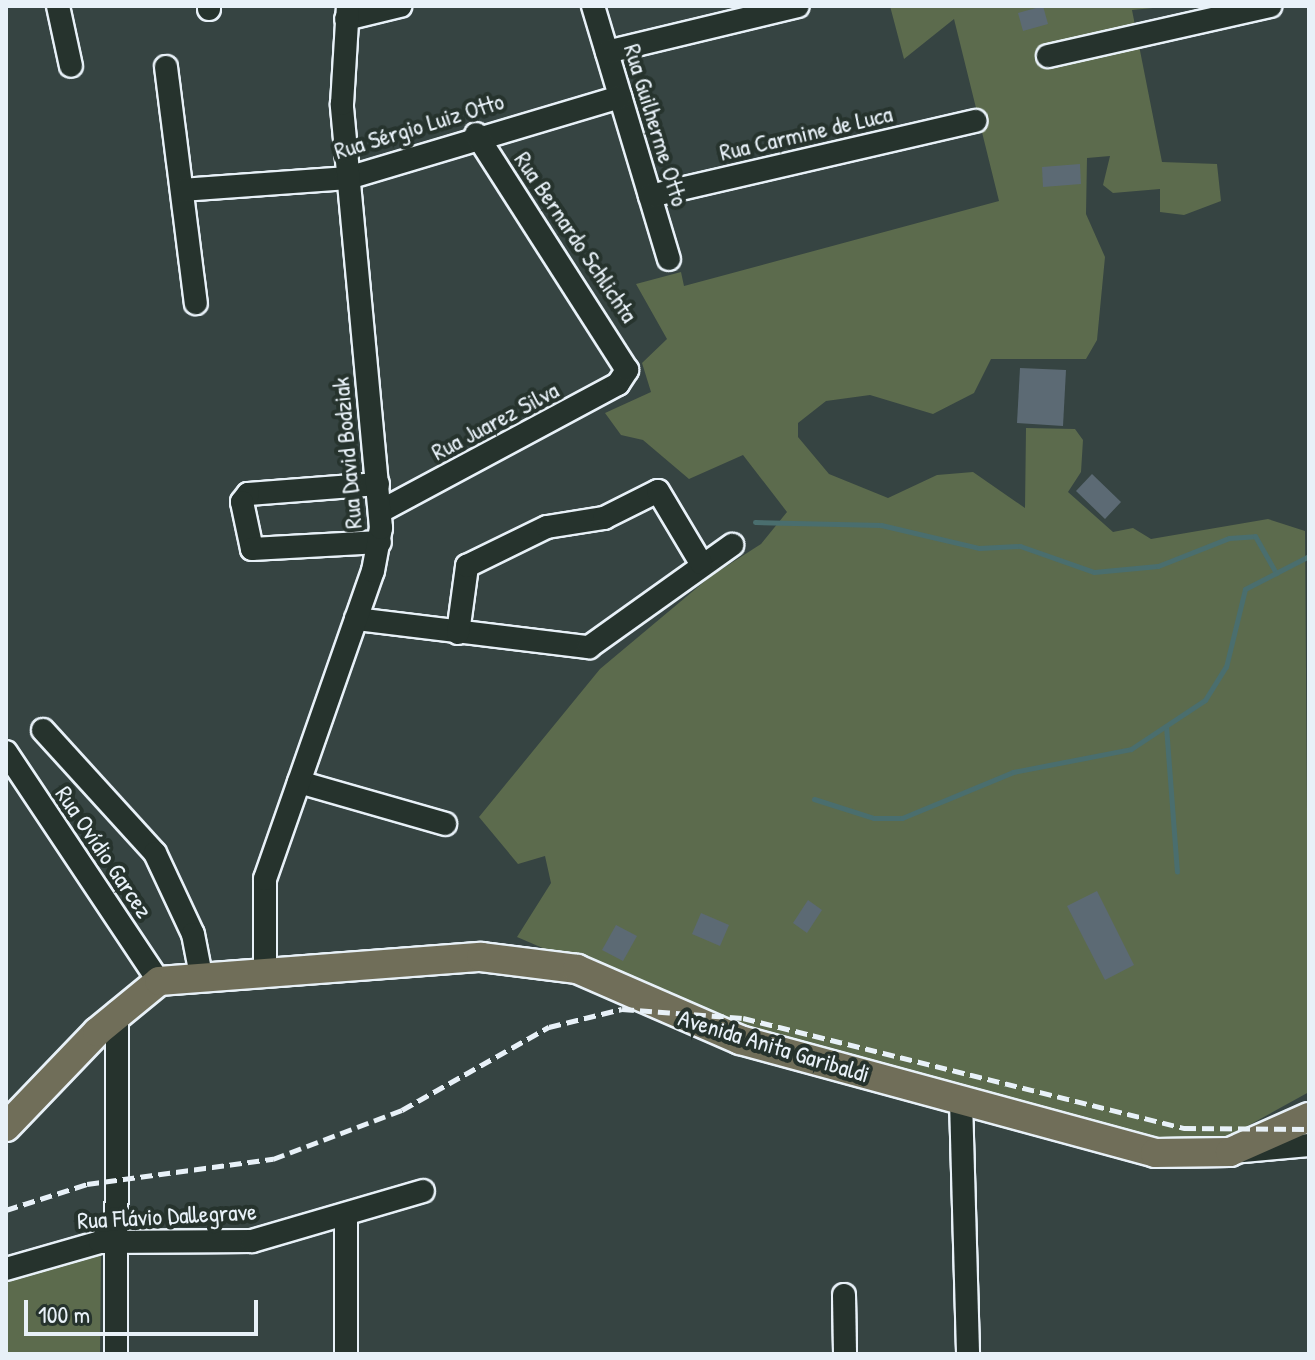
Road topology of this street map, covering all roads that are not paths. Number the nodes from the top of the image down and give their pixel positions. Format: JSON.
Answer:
{"nodes":[{"id":1,"x":58,"y":6,"type":"edge"},
{"id":2,"x":400,"y":6,"type":"edge"},
{"id":3,"x":593,"y":6,"type":"edge"},
{"id":4,"x":798,"y":6,"type":"edge"},
{"id":5,"x":1270,"y":6,"type":"edge"},
{"id":6,"x":347,"y":12,"type":"edge"},
{"id":7,"x":607,"y":52,"type":"junction"},
{"id":8,"x":1048,"y":56,"type":"dead end"},
{"id":9,"x":71,"y":66,"type":"dead end"},
{"id":10,"x":166,"y":67,"type":"dead end"},
{"id":11,"x":620,"y":97,"type":"junction"},
{"id":12,"x":975,"y":121,"type":"dead end"},
{"id":13,"x":476,"y":134,"type":"junction"},
{"id":14,"x":348,"y":178,"type":"junction"},
{"id":15,"x":182,"y":190,"type":"junction"},
{"id":16,"x":650,"y":196,"type":"junction"},
{"id":17,"x":669,"y":259,"type":"dead end"},
{"id":18,"x":196,"y":303,"type":"dead end"},
{"id":19,"x":627,"y":370,"type":"joint"},
{"id":20,"x":378,"y":484,"type":"junction"},
{"id":21,"x":381,"y":511,"type":"junction"},
{"id":22,"x":380,"y":542,"type":"junction"},
{"id":23,"x":732,"y":545,"type":"dead end"},
{"id":24,"x":701,"y":563,"type":"junction"},
{"id":25,"x":356,"y":619,"type":"junction"},
{"id":26,"x":458,"y":633,"type":"junction"},
{"id":27,"x":43,"y":730,"type":"dead end"},
{"id":28,"x":6,"y":752,"type":"edge"},
{"id":29,"x":299,"y":782,"type":"junction"},
{"id":30,"x":445,"y":824,"type":"dead end"},
{"id":31,"x":201,"y":975,"type":"junction"},
{"id":32,"x":265,"y":975,"type":"junction"},
{"id":33,"x":159,"y":981,"type":"junction"},
{"id":34,"x":117,"y":1012,"type":"junction"},
{"id":35,"x":961,"y":1101,"type":"junction"},
{"id":36,"x":1309,"y":1117,"type":"edge"},
{"id":37,"x":6,"y":1127,"type":"edge"},
{"id":38,"x":1309,"y":1145,"type":"edge"},
{"id":39,"x":1230,"y":1152,"type":"junction"},
{"id":40,"x":423,"y":1191,"type":"dead end"},
{"id":41,"x":346,"y":1216,"type":"junction"},
{"id":42,"x":116,"y":1241,"type":"junction"},
{"id":43,"x":6,"y":1269,"type":"edge"},
{"id":44,"x":844,"y":1295,"type":"dead end"},
{"id":45,"x":116,"y":1354,"type":"edge"},
{"id":46,"x":346,"y":1354,"type":"edge"},
{"id":47,"x":845,"y":1354,"type":"edge"},
{"id":48,"x":968,"y":1354,"type":"edge"}],
"edges":[{"from":1,"to":9,"type":"street"},
{"from":2,"to":6,"type":"street"},
{"from":3,"to":7,"type":"street","name":"Rua Guilherme Otto"},
{"from":4,"to":7,"type":"street"},
{"from":5,"to":8,"type":"street"},
{"from":6,"to":14,"type":"street","name":"Rua David Bodziak"},
{"from":7,"to":11,"type":"street","name":"Rua Guilherme Otto"},
{"from":10,"to":15,"type":"street"},
{"from":11,"to":13,"type":"street","name":"Rua Sérgio Luiz Otto"},
{"from":11,"to":16,"type":"street","name":"Rua Guilherme Otto"},
{"from":12,"to":16,"type":"street","name":"Rua Carmine de Luca"},
{"from":13,"to":14,"type":"street","name":"Rua Sérgio Luiz Otto"},
{"from":13,"to":19,"type":"street","name":"Rua Bernardo Schlichta"},
{"from":14,"to":15,"type":"street","name":"Rua Sérgio Luiz Otto"},
{"from":14,"to":20,"type":"street","name":"Rua David Bodziak"},
{"from":15,"to":18,"type":"street"},
{"from":16,"to":17,"type":"street","name":"Rua Guilherme Otto"},
{"from":19,"to":21,"type":"street","name":"Rua Juarez Silva"},
{"from":20,"to":21,"type":"street","name":"Rua David Bodziak"},
{"from":20,"to":22,"type":"street"},
{"from":21,"to":22,"type":"street","name":"Rua David Bodziak"},
{"from":22,"to":25,"type":"street","name":"Rua David Bodziak"},
{"from":23,"to":24,"type":"street"},
{"from":24,"to":26,"type":"street"},
{"from":24,"to":26,"type":"street"},
{"from":25,"to":26,"type":"street"},
{"from":25,"to":29,"type":"street","name":"Rua David Bodziak"},
{"from":27,"to":31,"type":"street"},
{"from":28,"to":33,"type":"street","name":"Rua Ovídio Garcez"},
{"from":29,"to":30,"type":"street"},
{"from":29,"to":32,"type":"street","name":"Rua David Bodziak"},
{"from":31,"to":32,"type":"main road","name":"Avenida Anita Garibaldi"},
{"from":31,"to":33,"type":"main road","name":"Avenida Anita Garibaldi"},
{"from":32,"to":35,"type":"main road","name":"Avenida Anita Garibaldi"},
{"from":33,"to":34,"type":"main road","name":"Avenida Anita Garibaldi"},
{"from":34,"to":37,"type":"main road","name":"Avenida Anita Garibaldi"},
{"from":34,"to":42,"type":"street"},
{"from":35,"to":39,"type":"main road","name":"Avenida Anita Garibaldi"},
{"from":35,"to":48,"type":"street"},
{"from":36,"to":39,"type":"main road","name":"Avenida Anita Garibaldi"},
{"from":38,"to":39,"type":"street"},
{"from":40,"to":41,"type":"street","name":"Rua Flávio Dallegrave"},
{"from":41,"to":42,"type":"street","name":"Rua Flávio Dallegrave"},
{"from":41,"to":46,"type":"street"},
{"from":42,"to":43,"type":"street","name":"Rua Flávio Dallegrave"},
{"from":42,"to":45,"type":"street"},
{"from":44,"to":47,"type":"street"}]}
